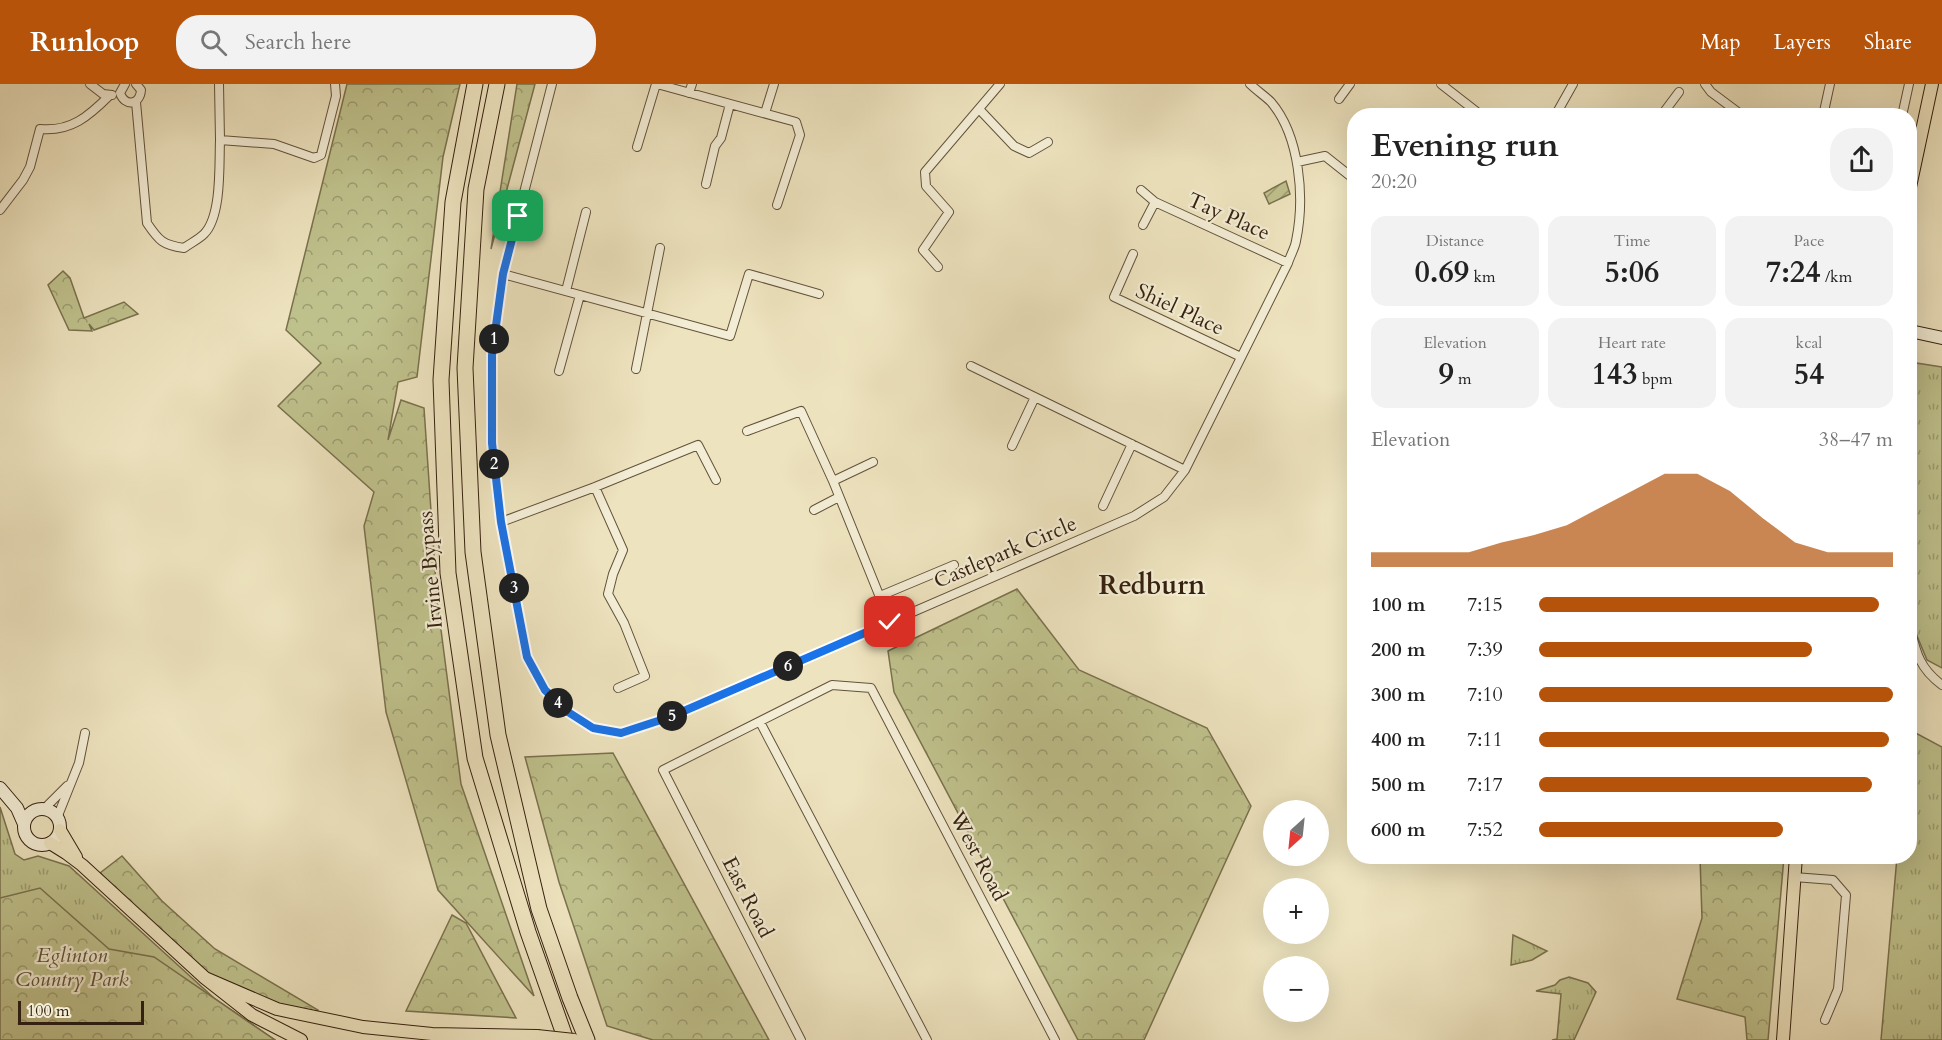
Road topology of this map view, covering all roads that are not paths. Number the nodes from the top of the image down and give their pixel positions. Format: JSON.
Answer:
{"nodes":[{"id":1,"x":90,"y":84,"type":"edge"},
{"id":2,"x":125,"y":84,"type":"edge"},
{"id":3,"x":219,"y":84,"type":"edge"},
{"id":4,"x":336,"y":84,"type":"edge"},
{"id":5,"x":475,"y":84,"type":"edge"},
{"id":6,"x":497,"y":84,"type":"edge"},
{"id":7,"x":552,"y":84,"type":"edge"},
{"id":8,"x":657,"y":84,"type":"edge"},
{"id":9,"x":774,"y":84,"type":"edge"},
{"id":10,"x":1000,"y":84,"type":"edge"},
{"id":11,"x":1250,"y":84,"type":"edge"},
{"id":12,"x":1350,"y":84,"type":"edge"},
{"id":13,"x":1441,"y":84,"type":"edge"},
{"id":14,"x":1573,"y":84,"type":"edge"},
{"id":15,"x":1706,"y":84,"type":"edge"},
{"id":16,"x":1830,"y":84,"type":"edge"},
{"id":17,"x":1909,"y":84,"type":"edge"},
{"id":18,"x":1932,"y":84,"type":"edge"},
{"id":19,"x":140,"y":85,"type":"edge"},
{"id":20,"x":690,"y":88,"type":"edge"},
{"id":21,"x":1679,"y":92,"type":"dead end"},
{"id":22,"x":110,"y":95,"type":"junction"},
{"id":23,"x":121,"y":96,"type":"junction"},
{"id":24,"x":1339,"y":99,"type":"dead end"},
{"id":25,"x":136,"y":102,"type":"junction"},
{"id":26,"x":730,"y":104,"type":"junction"},
{"id":27,"x":1472,"y":108,"type":"edge"},
{"id":28,"x":1560,"y":108,"type":"edge"},
{"id":29,"x":1667,"y":108,"type":"edge"},
{"id":30,"x":1732,"y":108,"type":"edge"},
{"id":31,"x":1826,"y":108,"type":"edge"},
{"id":32,"x":1904,"y":108,"type":"edge"},
{"id":33,"x":979,"y":109,"type":"junction"},
{"id":34,"x":765,"y":113,"type":"junction"},
{"id":35,"x":220,"y":140,"type":"junction"},
{"id":36,"x":1048,"y":142,"type":"dead end"},
{"id":37,"x":637,"y":147,"type":"dead end"},
{"id":38,"x":1917,"y":155,"type":"edge"},
{"id":39,"x":1298,"y":162,"type":"junction"},
{"id":40,"x":1347,"y":173,"type":"edge"},
{"id":41,"x":706,"y":184,"type":"dead end"},
{"id":42,"x":1141,"y":190,"type":"dead end"},
{"id":43,"x":1155,"y":202,"type":"junction"},
{"id":44,"x":777,"y":204,"type":"dead end"},
{"id":45,"x":0,"y":210,"type":"edge"},
{"id":46,"x":586,"y":212,"type":"dead end"},
{"id":47,"x":1143,"y":225,"type":"dead end"},
{"id":48,"x":660,"y":248,"type":"dead end"},
{"id":49,"x":1133,"y":254,"type":"dead end"},
{"id":50,"x":1288,"y":262,"type":"junction"},
{"id":51,"x":938,"y":267,"type":"dead end"},
{"id":52,"x":503,"y":274,"type":"junction"},
{"id":53,"x":566,"y":291,"type":"junction"},
{"id":54,"x":819,"y":294,"type":"dead end"},
{"id":55,"x":580,"y":295,"type":"junction"},
{"id":56,"x":646,"y":313,"type":"junction"},
{"id":57,"x":1917,"y":333,"type":"edge"},
{"id":58,"x":1942,"y":338,"type":"edge"},
{"id":59,"x":1241,"y":357,"type":"junction"},
{"id":60,"x":971,"y":366,"type":"dead end"},
{"id":61,"x":636,"y":369,"type":"dead end"},
{"id":62,"x":559,"y":371,"type":"dead end"},
{"id":63,"x":1035,"y":397,"type":"junction"},
{"id":64,"x":747,"y":431,"type":"dead end"},
{"id":65,"x":1132,"y":444,"type":"junction"},
{"id":66,"x":1012,"y":446,"type":"dead end"},
{"id":67,"x":873,"y":462,"type":"dead end"},
{"id":68,"x":1185,"y":470,"type":"junction"},
{"id":69,"x":716,"y":480,"type":"dead end"},
{"id":70,"x":833,"y":481,"type":"junction"},
{"id":71,"x":595,"y":487,"type":"junction"},
{"id":72,"x":839,"y":497,"type":"junction"},
{"id":73,"x":1103,"y":506,"type":"dead end"},
{"id":74,"x":814,"y":510,"type":"dead end"},
{"id":75,"x":501,"y":522,"type":"junction"},
{"id":76,"x":954,"y":565,"type":"dead end"},
{"id":77,"x":880,"y":596,"type":"junction"},
{"id":78,"x":890,"y":622,"type":"junction"},
{"id":79,"x":1917,"y":656,"type":"edge"},
{"id":80,"x":1918,"y":660,"type":"joint"},
{"id":81,"x":1942,"y":685,"type":"edge"},
{"id":82,"x":618,"y":688,"type":"dead end"},
{"id":83,"x":760,"y":722,"type":"junction"},
{"id":84,"x":85,"y":733,"type":"dead end"},
{"id":85,"x":72,"y":781,"type":"junction"},
{"id":86,"x":4,"y":792,"type":"edge"},
{"id":87,"x":40,"y":809,"type":"junction"},
{"id":88,"x":24,"y":824,"type":"junction"},
{"id":89,"x":59,"y":824,"type":"junction"},
{"id":90,"x":50,"y":843,"type":"junction"},
{"id":91,"x":1795,"y":864,"type":"edge"},
{"id":92,"x":82,"y":866,"type":"junction"},
{"id":93,"x":1794,"y":877,"type":"junction"},
{"id":94,"x":205,"y":978,"type":"junction"},
{"id":95,"x":1825,"y":1020,"type":"dead end"},
{"id":96,"x":301,"y":1040,"type":"edge"},
{"id":97,"x":566,"y":1040,"type":"edge"},
{"id":98,"x":574,"y":1040,"type":"edge"},
{"id":99,"x":587,"y":1040,"type":"edge"},
{"id":100,"x":801,"y":1040,"type":"edge"},
{"id":101,"x":927,"y":1040,"type":"edge"},
{"id":102,"x":1055,"y":1040,"type":"edge"},
{"id":103,"x":1783,"y":1040,"type":"edge"}],
"edges":[{"from":1,"to":22,"type":"street"},
{"from":2,"to":23,"type":"street"},
{"from":3,"to":35,"type":"street"},
{"from":4,"to":35,"type":"street"},
{"from":5,"to":97,"type":"highway","name":"Irvine Bypass"},
{"from":6,"to":99,"type":"highway"},
{"from":7,"to":52,"type":"street","name":"Castlepark Circle"},
{"from":8,"to":20,"type":"street"},
{"from":8,"to":37,"type":"street"},
{"from":9,"to":34,"type":"street"},
{"from":10,"to":33,"type":"street"},
{"from":11,"to":39,"type":"street","name":"Castlepark Circle"},
{"from":12,"to":24,"type":"street"},
{"from":13,"to":27,"type":"street"},
{"from":14,"to":28,"type":"street"},
{"from":15,"to":30,"type":"street"},
{"from":16,"to":31,"type":"street"},
{"from":17,"to":32,"type":"street"},
{"from":18,"to":38,"type":"main road"},
{"from":19,"to":25,"type":"street"},
{"from":20,"to":26,"type":"street"},
{"from":21,"to":29,"type":"street"},
{"from":22,"to":23,"type":"street"},
{"from":22,"to":45,"type":"street"},
{"from":23,"to":25,"type":"street"},
{"from":25,"to":35,"type":"street"},
{"from":26,"to":34,"type":"street"},
{"from":26,"to":41,"type":"street"},
{"from":33,"to":36,"type":"street"},
{"from":33,"to":51,"type":"street"},
{"from":34,"to":44,"type":"street"},
{"from":39,"to":40,"type":"street"},
{"from":39,"to":50,"type":"street","name":"Castlepark Circle"},
{"from":42,"to":43,"type":"street","name":"Tay Place"},
{"from":43,"to":47,"type":"street","name":"Tay Place"},
{"from":43,"to":50,"type":"street","name":"Tay Place"},
{"from":46,"to":53,"type":"street"},
{"from":48,"to":56,"type":"street"},
{"from":49,"to":59,"type":"street","name":"Shiel Place"},
{"from":50,"to":59,"type":"street","name":"Castlepark Circle"},
{"from":52,"to":53,"type":"street"},
{"from":52,"to":75,"type":"street","name":"Castlepark Circle"},
{"from":53,"to":55,"type":"street"},
{"from":54,"to":56,"type":"street"},
{"from":55,"to":56,"type":"street"},
{"from":55,"to":62,"type":"street"},
{"from":56,"to":61,"type":"street"},
{"from":57,"to":58,"type":"main road"},
{"from":59,"to":68,"type":"street","name":"Castlepark Circle"},
{"from":60,"to":63,"type":"street"},
{"from":63,"to":65,"type":"street"},
{"from":63,"to":66,"type":"street"},
{"from":64,"to":70,"type":"street"},
{"from":65,"to":68,"type":"street"},
{"from":65,"to":73,"type":"street"},
{"from":67,"to":70,"type":"street"},
{"from":68,"to":78,"type":"street","name":"Castlepark Circle"},
{"from":69,"to":71,"type":"street"},
{"from":70,"to":72,"type":"street"},
{"from":71,"to":75,"type":"street"},
{"from":71,"to":82,"type":"street"},
{"from":72,"to":74,"type":"street"},
{"from":72,"to":77,"type":"street"},
{"from":75,"to":78,"type":"street","name":"Castlepark Circle"},
{"from":76,"to":77,"type":"street"},
{"from":77,"to":78,"type":"street"},
{"from":79,"to":80,"type":"street"},
{"from":80,"to":81,"type":"street"},
{"from":83,"to":100,"type":"street","name":"East Road"},
{"from":83,"to":101,"type":"street"},
{"from":83,"to":102,"type":"street","name":"West Road"},
{"from":84,"to":85,"type":"street"},
{"from":85,"to":87,"type":"street"},
{"from":85,"to":89,"type":"street"},
{"from":86,"to":87,"type":"main road"},
{"from":86,"to":88,"type":"main road"},
{"from":87,"to":88,"type":"main road"},
{"from":87,"to":89,"type":"main road"},
{"from":88,"to":90,"type":"main road"},
{"from":89,"to":90,"type":"main road"},
{"from":89,"to":92,"type":"main road"},
{"from":90,"to":92,"type":"main road"},
{"from":91,"to":93,"type":"main road"},
{"from":92,"to":94,"type":"main road"},
{"from":93,"to":95,"type":"street"},
{"from":93,"to":103,"type":"main road"},
{"from":94,"to":96,"type":"main road"},
{"from":94,"to":98,"type":"main road","bridge":true}]}
